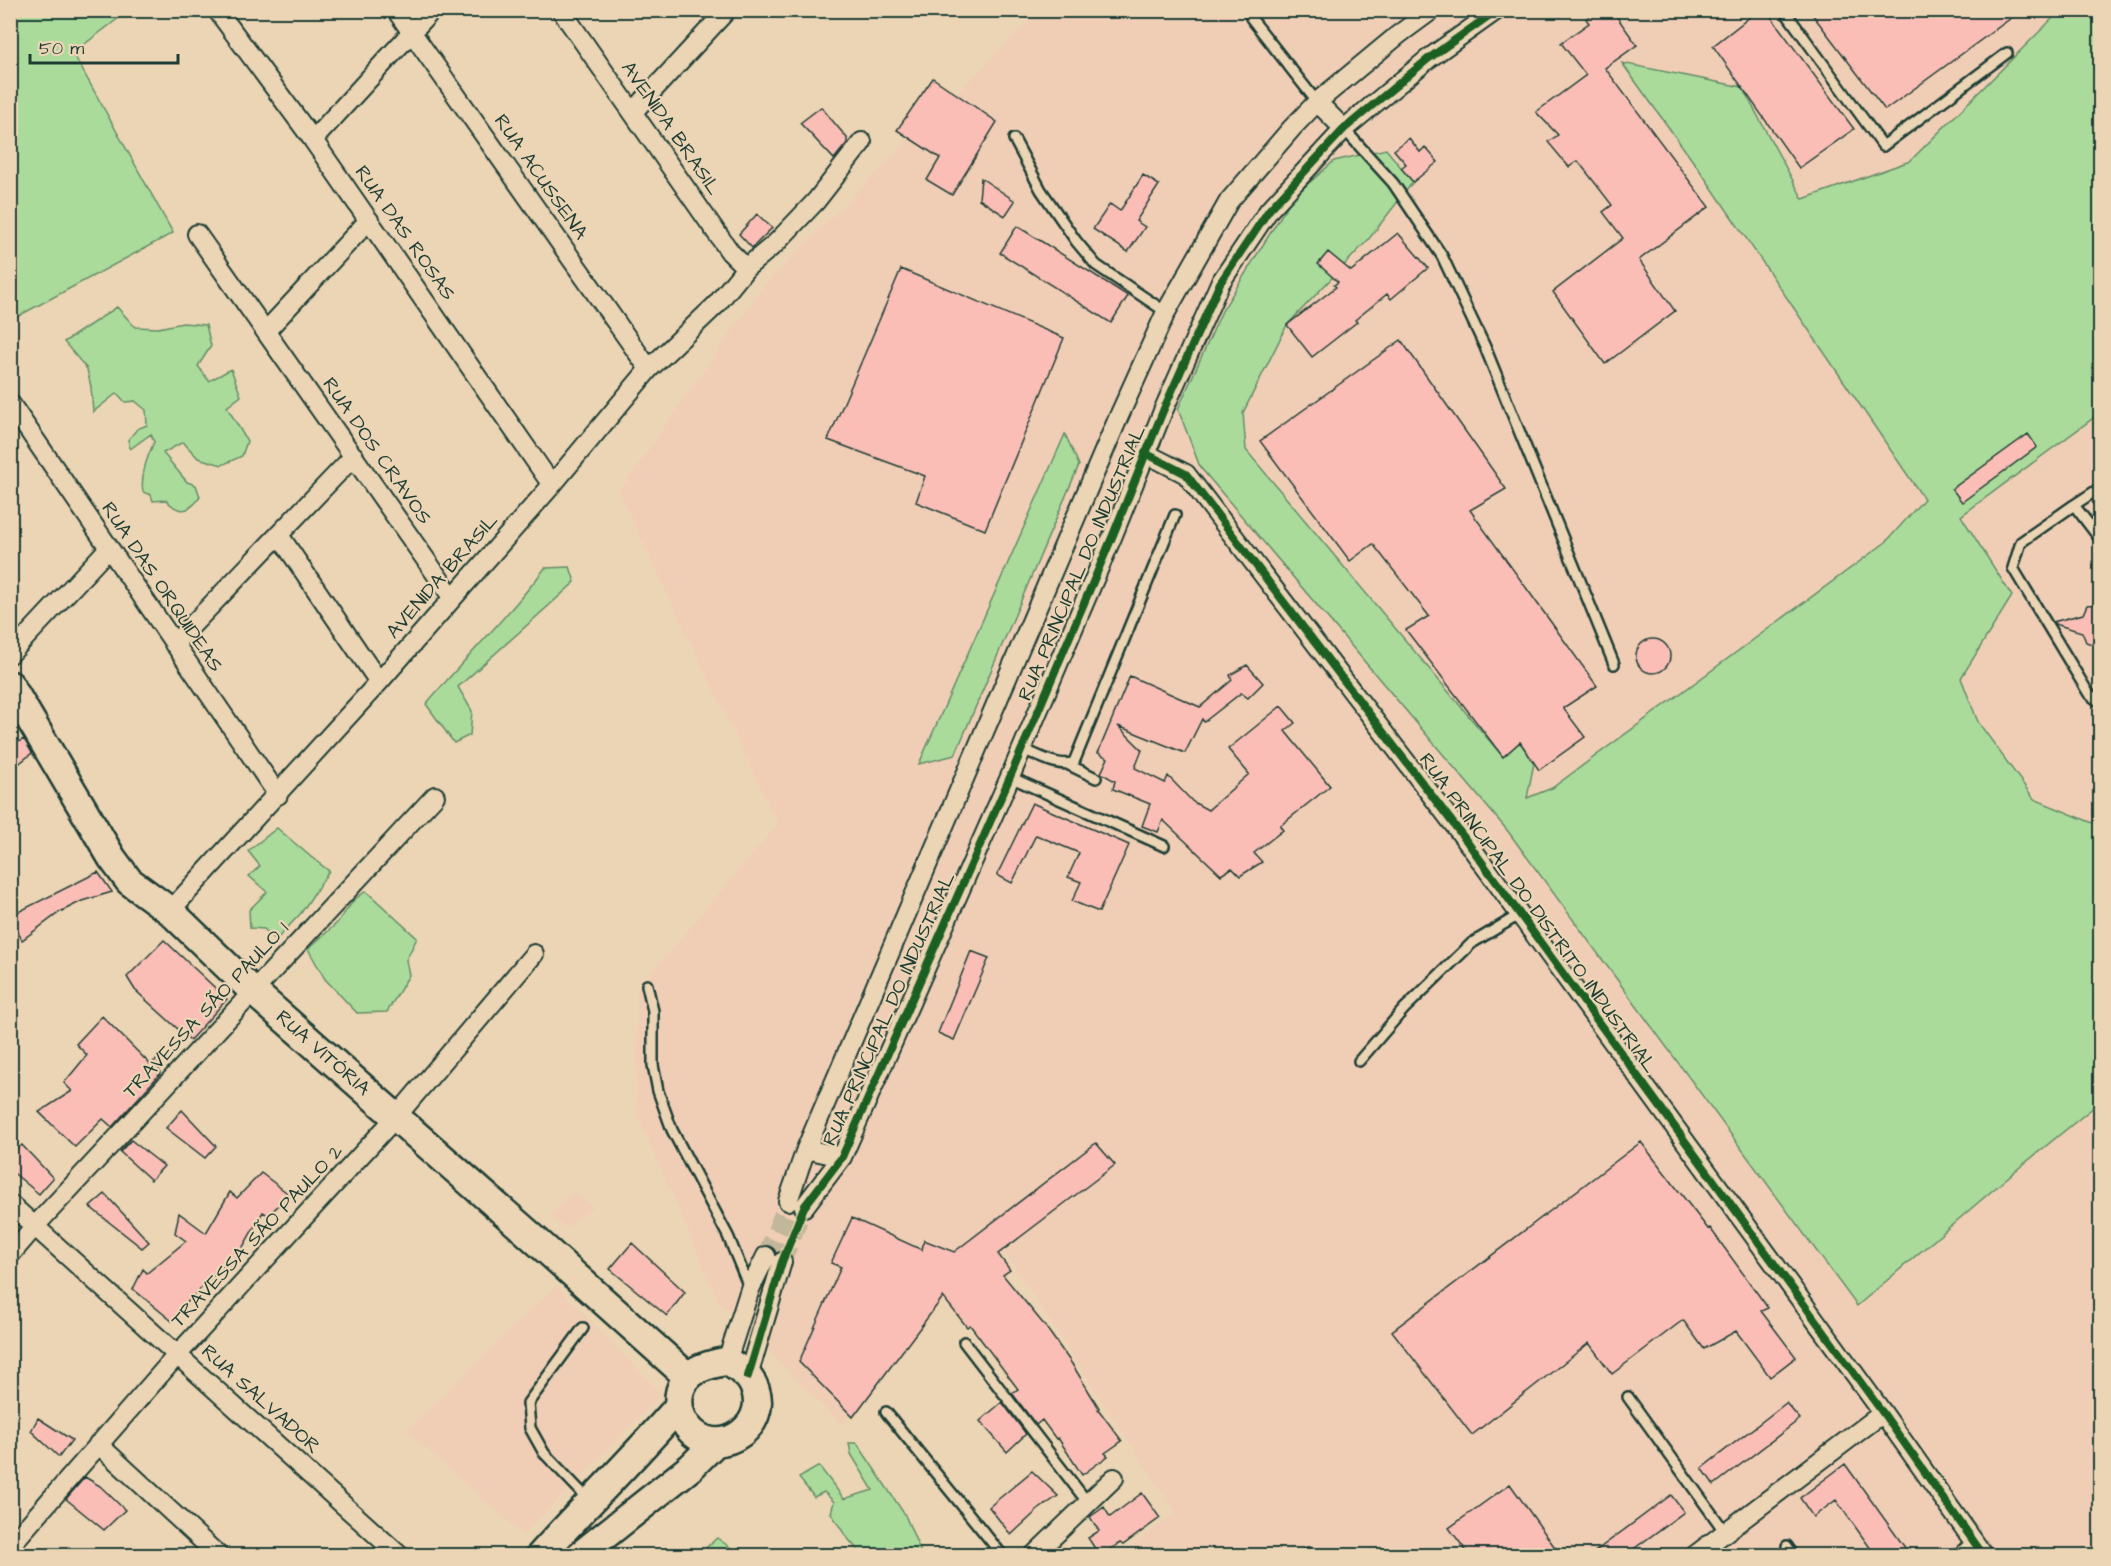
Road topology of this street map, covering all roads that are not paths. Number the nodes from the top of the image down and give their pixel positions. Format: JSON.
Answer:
{"nodes":[{"id":1,"x":218,"y":10,"type":"edge"},
{"id":2,"x":396,"y":10,"type":"edge"},
{"id":3,"x":432,"y":10,"type":"edge"},
{"id":4,"x":561,"y":10,"type":"edge"},
{"id":5,"x":727,"y":10,"type":"edge"},
{"id":6,"x":1252,"y":10,"type":"edge"},
{"id":7,"x":1432,"y":10,"type":"edge"},
{"id":8,"x":1497,"y":10,"type":"edge"},
{"id":9,"x":1784,"y":10,"type":"edge"},
{"id":10,"x":412,"y":34,"type":"junction"},
{"id":11,"x":2007,"y":53,"type":"dead end"},
{"id":12,"x":1317,"y":102,"type":"junction"},
{"id":13,"x":633,"y":112,"type":"junction"},
{"id":14,"x":1344,"y":129,"type":"junction"},
{"id":15,"x":1014,"y":139,"type":"dead end"},
{"id":16,"x":314,"y":140,"type":"junction"},
{"id":17,"x":862,"y":142,"type":"dead end"},
{"id":18,"x":369,"y":220,"type":"junction"},
{"id":19,"x":197,"y":234,"type":"dead end"},
{"id":20,"x":746,"y":268,"type":"junction"},
{"id":21,"x":1167,"y":312,"type":"junction"},
{"id":22,"x":266,"y":331,"type":"junction"},
{"id":23,"x":649,"y":369,"type":"junction"},
{"id":24,"x":10,"y":403,"type":"edge"},
{"id":25,"x":1145,"y":453,"type":"junction"},
{"id":26,"x":354,"y":456,"type":"junction"},
{"id":27,"x":552,"y":485,"type":"junction"},
{"id":28,"x":2100,"y":488,"type":"edge"},
{"id":29,"x":2074,"y":505,"type":"junction"},
{"id":30,"x":1176,"y":515,"type":"dead end"},
{"id":31,"x":279,"y":535,"type":"junction"},
{"id":32,"x":2100,"y":539,"type":"edge"},
{"id":33,"x":109,"y":548,"type":"junction"},
{"id":34,"x":452,"y":597,"type":"junction"},
{"id":35,"x":174,"y":644,"type":"junction"},
{"id":36,"x":10,"y":654,"type":"edge"},
{"id":37,"x":1614,"y":664,"type":"dead end"},
{"id":38,"x":379,"y":682,"type":"junction"},
{"id":39,"x":10,"y":685,"type":"edge"},
{"id":40,"x":2100,"y":702,"type":"edge"},
{"id":41,"x":1022,"y":749,"type":"junction"},
{"id":42,"x":1069,"y":765,"type":"junction"},
{"id":43,"x":1010,"y":777,"type":"junction"},
{"id":44,"x":1095,"y":778,"type":"dead end"},
{"id":45,"x":278,"y":795,"type":"junction"},
{"id":46,"x":435,"y":796,"type":"dead end"},
{"id":47,"x":1164,"y":846,"type":"dead end"},
{"id":48,"x":170,"y":911,"type":"junction"},
{"id":49,"x":1519,"y":915,"type":"junction"},
{"id":50,"x":534,"y":954,"type":"dead end"},
{"id":51,"x":647,"y":985,"type":"dead end"},
{"id":52,"x":254,"y":992,"type":"junction"},
{"id":53,"x":1359,"y":1061,"type":"dead end"},
{"id":54,"x":396,"y":1117,"type":"junction"},
{"id":55,"x":806,"y":1149,"type":"junction"},
{"id":56,"x":842,"y":1156,"type":"junction"},
{"id":57,"x":10,"y":1204,"type":"edge"},
{"id":58,"x":35,"y":1226,"type":"junction"},
{"id":59,"x":10,"y":1255,"type":"edge"},
{"id":60,"x":750,"y":1289,"type":"junction"},
{"id":61,"x":583,"y":1328,"type":"dead end"},
{"id":62,"x":964,"y":1342,"type":"dead end"},
{"id":63,"x":178,"y":1354,"type":"junction"},
{"id":64,"x":737,"y":1369,"type":"junction"},
{"id":65,"x":688,"y":1377,"type":"junction"},
{"id":66,"x":1628,"y":1397,"type":"dead end"},
{"id":67,"x":678,"y":1407,"type":"junction"},
{"id":68,"x":886,"y":1412,"type":"dead end"},
{"id":69,"x":1883,"y":1413,"type":"junction"},
{"id":70,"x":716,"y":1442,"type":"junction"},
{"id":71,"x":98,"y":1444,"type":"junction"},
{"id":72,"x":1114,"y":1478,"type":"dead end"},
{"id":73,"x":589,"y":1501,"type":"junction"},
{"id":74,"x":1088,"y":1503,"type":"junction"},
{"id":75,"x":1725,"y":1532,"type":"junction"},
{"id":76,"x":1972,"y":1541,"type":"junction"},
{"id":77,"x":10,"y":1546,"type":"edge"},
{"id":78,"x":1787,"y":1546,"type":"dead end"},
{"id":79,"x":219,"y":1556,"type":"edge"},
{"id":80,"x":400,"y":1556,"type":"edge"},
{"id":81,"x":540,"y":1556,"type":"edge"},
{"id":82,"x":579,"y":1556,"type":"edge"},
{"id":83,"x":1004,"y":1556,"type":"edge"},
{"id":84,"x":1033,"y":1556,"type":"edge"},
{"id":85,"x":1305,"y":1556,"type":"edge"},
{"id":86,"x":1310,"y":1556,"type":"edge"},
{"id":87,"x":1694,"y":1556,"type":"edge"},
{"id":88,"x":1794,"y":1556,"type":"edge"},
{"id":89,"x":1956,"y":1556,"type":"edge"},
{"id":90,"x":1984,"y":1556,"type":"edge"}],
"edges":[{"from":1,"to":16,"type":"street","name":"RUA DAS ROSAS"},
{"from":2,"to":10,"type":"street","name":"RUA ACUSSENA"},
{"from":3,"to":10,"type":"street"},
{"from":4,"to":13,"type":"street","name":"AVENIDA BRASIL"},
{"from":5,"to":13,"type":"street"},
{"from":6,"to":12,"type":"lane"},
{"from":7,"to":12,"type":"street","name":"RUA PRINCIPAL DO INDUSTRIAL"},
{"from":8,"to":14,"type":"street","name":"RUA PRINCIPAL DO INDUSTRIAL"},
{"from":9,"to":11,"type":"lane"},
{"from":10,"to":16,"type":"street"},
{"from":10,"to":23,"type":"street","name":"RUA ACUSSENA"},
{"from":12,"to":14,"type":"street"},
{"from":12,"to":21,"type":"street","name":"RUA PRINCIPAL DO INDUSTRIAL"},
{"from":13,"to":20,"type":"street","name":"AVENIDA BRASIL"},
{"from":14,"to":25,"type":"street","name":"RUA PRINCIPAL DO INDUSTRIAL"},
{"from":14,"to":37,"type":"lane"},
{"from":15,"to":21,"type":"lane"},
{"from":16,"to":18,"type":"street","name":"RUA DAS ROSAS"},
{"from":17,"to":20,"type":"street","name":"AVENIDA BRASIL"},
{"from":18,"to":22,"type":"street"},
{"from":18,"to":27,"type":"street","name":"RUA DAS ROSAS"},
{"from":19,"to":22,"type":"street","name":"RUA DOS CRAVOS"},
{"from":20,"to":23,"type":"street","name":"AVENIDA BRASIL"},
{"from":21,"to":55,"type":"street","name":"RUA PRINCIPAL DO INDUSTRIAL"},
{"from":22,"to":26,"type":"street","name":"RUA DOS CRAVOS"},
{"from":23,"to":27,"type":"street","name":"AVENIDA BRASIL"},
{"from":24,"to":33,"type":"street","name":"RUA DAS ORQUIDEAS"},
{"from":25,"to":41,"type":"street","name":"RUA PRINCIPAL DO INDUSTRIAL"},
{"from":25,"to":49,"type":"street","name":"RUA PRINCIPAL DO DISTRITO INDUSTRIAL"},
{"from":26,"to":31,"type":"street"},
{"from":26,"to":34,"type":"street","name":"RUA DOS CRAVOS"},
{"from":27,"to":34,"type":"street","name":"AVENIDA BRASIL"},
{"from":28,"to":29,"type":"lane"},
{"from":29,"to":32,"type":"lane"},
{"from":29,"to":40,"type":"lane"},
{"from":30,"to":42,"type":"lane"},
{"from":31,"to":35,"type":"street"},
{"from":31,"to":38,"type":"street"},
{"from":33,"to":35,"type":"street","name":"RUA DAS ORQUIDEAS"},
{"from":33,"to":36,"type":"street"},
{"from":34,"to":38,"type":"street","name":"AVENIDA BRASIL"},
{"from":35,"to":45,"type":"street","name":"RUA DAS ORQUIDEAS"},
{"from":38,"to":45,"type":"street","name":"AVENIDA BRASIL"},
{"from":39,"to":48,"type":"street","name":"RUA VITÓRIA"},
{"from":41,"to":42,"type":"lane"},
{"from":41,"to":43,"type":"street","name":"RUA PRINCIPAL DO INDUSTRIAL"},
{"from":42,"to":44,"type":"lane"},
{"from":43,"to":47,"type":"lane"},
{"from":43,"to":56,"type":"street","name":"RUA PRINCIPAL DO INDUSTRIAL"},
{"from":45,"to":48,"type":"street","name":"AVENIDA BRASIL"},
{"from":46,"to":52,"type":"street","name":"TRAVESSA SÃO PAULO 1"},
{"from":48,"to":52,"type":"street","name":"RUA VITÓRIA"},
{"from":49,"to":53,"type":"lane"},
{"from":49,"to":69,"type":"street","name":"RUA PRINCIPAL DO DISTRITO INDUSTRIAL"},
{"from":50,"to":54,"type":"street","name":"TRAVESSA SÃO PAULO 2"},
{"from":51,"to":60,"type":"lane"},
{"from":52,"to":54,"type":"street","name":"RUA VITÓRIA"},
{"from":52,"to":58,"type":"street","name":"TRAVESSA SÃO PAULO 1"},
{"from":54,"to":63,"type":"street","name":"TRAVESSA SÃO PAULO 2"},
{"from":54,"to":65,"type":"street","name":"RUA VITÓRIA"},
{"from":55,"to":56,"type":"street"},
{"from":55,"to":56,"type":"street","name":"RUA PRINCIPAL DO INDUSTRIAL"},
{"from":57,"to":58,"type":"street","name":"RUA SALVADOR"},
{"from":58,"to":59,"type":"street","name":"TRAVESSA SÃO PAULO 1"},
{"from":58,"to":63,"type":"street","name":"RUA SALVADOR"},
{"from":60,"to":64,"type":"street"},
{"from":60,"to":64,"type":"street"},
{"from":61,"to":73,"type":"lane"},
{"from":62,"to":74,"type":"lane"},
{"from":63,"to":71,"type":"street","name":"TRAVESSA SÃO PAULO 2"},
{"from":63,"to":80,"type":"street","name":"RUA SALVADOR"},
{"from":64,"to":65,"type":"street"},
{"from":64,"to":70,"type":"street"},
{"from":65,"to":67,"type":"street"},
{"from":66,"to":75,"type":"lane"},
{"from":67,"to":70,"type":"street"},
{"from":67,"to":73,"type":"street"},
{"from":68,"to":83,"type":"lane"},
{"from":69,"to":75,"type":"street"},
{"from":69,"to":76,"type":"street","name":"RUA PRINCIPAL DO DISTRITO INDUSTRIAL"},
{"from":70,"to":82,"type":"street"},
{"from":71,"to":77,"type":"street","name":"TRAVESSA SÃO PAULO 2"},
{"from":71,"to":79,"type":"street"},
{"from":72,"to":74,"type":"street"},
{"from":73,"to":81,"type":"street"},
{"from":74,"to":84,"type":"street"},
{"from":75,"to":87,"type":"street"},
{"from":76,"to":89,"type":"lane"},
{"from":76,"to":90,"type":"street","name":"RUA PRINCIPAL DO DISTRITO INDUSTRIAL"},
{"from":78,"to":88,"type":"lane"},
{"from":85,"to":86,"type":"lane"}]}
